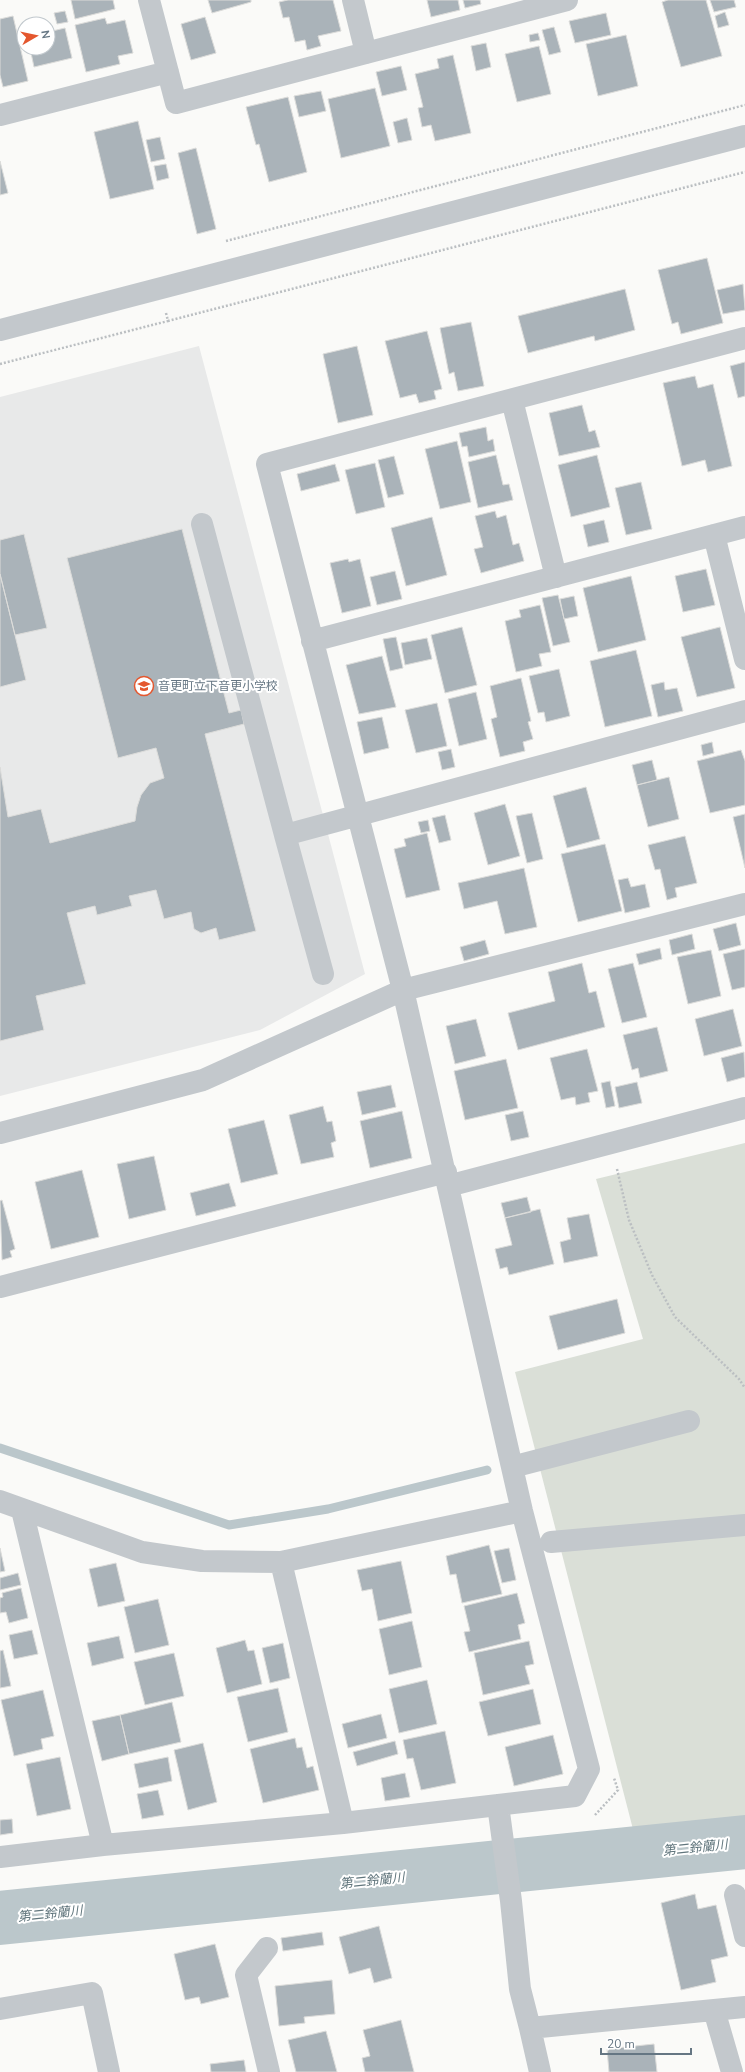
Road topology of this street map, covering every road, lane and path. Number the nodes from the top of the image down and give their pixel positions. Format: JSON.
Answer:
{"nodes":[{"id":1,"x":149,"y":0,"type":"edge"},
{"id":2,"x":353,"y":0,"type":"edge"},
{"id":3,"x":564,"y":0,"type":"edge"},
{"id":4,"x":366,"y":53,"type":"junction"},
{"id":5,"x":168,"y":72,"type":"junction"},
{"id":6,"x":0,"y":115,"type":"edge"},
{"id":7,"x":745,"y":136,"type":"edge"},
{"id":8,"x":745,"y":172,"type":"edge"},
{"id":9,"x":161,"y":288,"type":"junction"},
{"id":10,"x":168,"y":321,"type":"junction"},
{"id":11,"x":0,"y":330,"type":"edge"},
{"id":12,"x":745,"y":338,"type":"edge"},
{"id":13,"x":0,"y":364,"type":"edge"},
{"id":14,"x":512,"y":400,"type":"junction"},
{"id":15,"x":202,"y":524,"type":"dead end"},
{"id":16,"x":745,"y":527,"type":"edge"},
{"id":17,"x":714,"y":535,"type":"junction"},
{"id":18,"x":556,"y":577,"type":"junction"},
{"id":19,"x":312,"y":641,"type":"junction"},
{"id":20,"x":745,"y":659,"type":"edge"},
{"id":21,"x":745,"y":710,"type":"edge"},
{"id":22,"x":357,"y":816,"type":"junction"},
{"id":23,"x":286,"y":835,"type":"junction"},
{"id":24,"x":745,"y":904,"type":"edge"},
{"id":25,"x":323,"y":974,"type":"dead end"},
{"id":26,"x":403,"y":990,"type":"junction"},
{"id":27,"x":745,"y":1108,"type":"edge"},
{"id":28,"x":0,"y":1133,"type":"edge"},
{"id":29,"x":617,"y":1168,"type":"dead end"},
{"id":30,"x":447,"y":1179,"type":"junction"},
{"id":31,"x":0,"y":1287,"type":"edge"},
{"id":32,"x":745,"y":1388,"type":"edge"},
{"id":33,"x":689,"y":1421,"type":"dead end"},
{"id":34,"x":512,"y":1467,"type":"junction"},
{"id":35,"x":0,"y":1501,"type":"edge"},
{"id":36,"x":22,"y":1510,"type":"junction"},
{"id":37,"x":522,"y":1511,"type":"junction"},
{"id":38,"x":745,"y":1525,"type":"edge"},
{"id":39,"x":551,"y":1542,"type":"dead end"},
{"id":40,"x":281,"y":1562,"type":"junction"},
{"id":41,"x":498,"y":1805,"type":"junction"},
{"id":42,"x":343,"y":1823,"type":"junction"},
{"id":43,"x":103,"y":1845,"type":"junction"},
{"id":44,"x":0,"y":1857,"type":"edge"},
{"id":45,"x":735,"y":1895,"type":"dead end"},
{"id":46,"x":745,"y":1936,"type":"edge"},
{"id":47,"x":267,"y":1948,"type":"dead end"},
{"id":48,"x":745,"y":2007,"type":"edge"},
{"id":49,"x":0,"y":2009,"type":"edge"},
{"id":50,"x":714,"y":2010,"type":"junction"},
{"id":51,"x":530,"y":2028,"type":"junction"},
{"id":52,"x":108,"y":2072,"type":"edge"},
{"id":53,"x":269,"y":2072,"type":"edge"},
{"id":54,"x":540,"y":2072,"type":"edge"},
{"id":55,"x":732,"y":2072,"type":"edge"}],
"edges":[{"from":1,"to":5,"type":"street"},
{"from":2,"to":4,"type":"street"},
{"from":3,"to":4,"type":"street"},
{"from":4,"to":5,"type":"street"},
{"from":5,"to":6,"type":"street"},
{"from":7,"to":9,"type":"street"},
{"from":8,"to":10,"type":"path"},
{"from":9,"to":10,"type":"path"},
{"from":9,"to":11,"type":"street"},
{"from":10,"to":13,"type":"path"},
{"from":12,"to":14,"type":"street"},
{"from":14,"to":18,"type":"street"},
{"from":14,"to":19,"type":"street"},
{"from":15,"to":23,"type":"street"},
{"from":16,"to":17,"type":"street"},
{"from":17,"to":18,"type":"street"},
{"from":17,"to":20,"type":"street"},
{"from":18,"to":19,"type":"street"},
{"from":19,"to":22,"type":"street"},
{"from":21,"to":22,"type":"street"},
{"from":22,"to":23,"type":"street"},
{"from":22,"to":26,"type":"street"},
{"from":23,"to":25,"type":"street"},
{"from":24,"to":26,"type":"street"},
{"from":26,"to":28,"type":"street"},
{"from":26,"to":30,"type":"street"},
{"from":27,"to":30,"type":"street"},
{"from":29,"to":32,"type":"path"},
{"from":30,"to":31,"type":"street"},
{"from":30,"to":34,"type":"street"},
{"from":33,"to":34,"type":"street"},
{"from":34,"to":37,"type":"street"},
{"from":35,"to":36,"type":"street"},
{"from":36,"to":40,"type":"street"},
{"from":36,"to":43,"type":"street"},
{"from":37,"to":40,"type":"street"},
{"from":37,"to":41,"type":"street"},
{"from":38,"to":39,"type":"street"},
{"from":40,"to":42,"type":"street"},
{"from":41,"to":42,"type":"street"},
{"from":41,"to":51,"type":"street"},
{"from":42,"to":43,"type":"street"},
{"from":43,"to":44,"type":"street"},
{"from":45,"to":46,"type":"street"},
{"from":47,"to":53,"type":"street"},
{"from":48,"to":50,"type":"street"},
{"from":49,"to":52,"type":"street"},
{"from":50,"to":51,"type":"street"},
{"from":50,"to":55,"type":"street"},
{"from":51,"to":54,"type":"street"}]}
